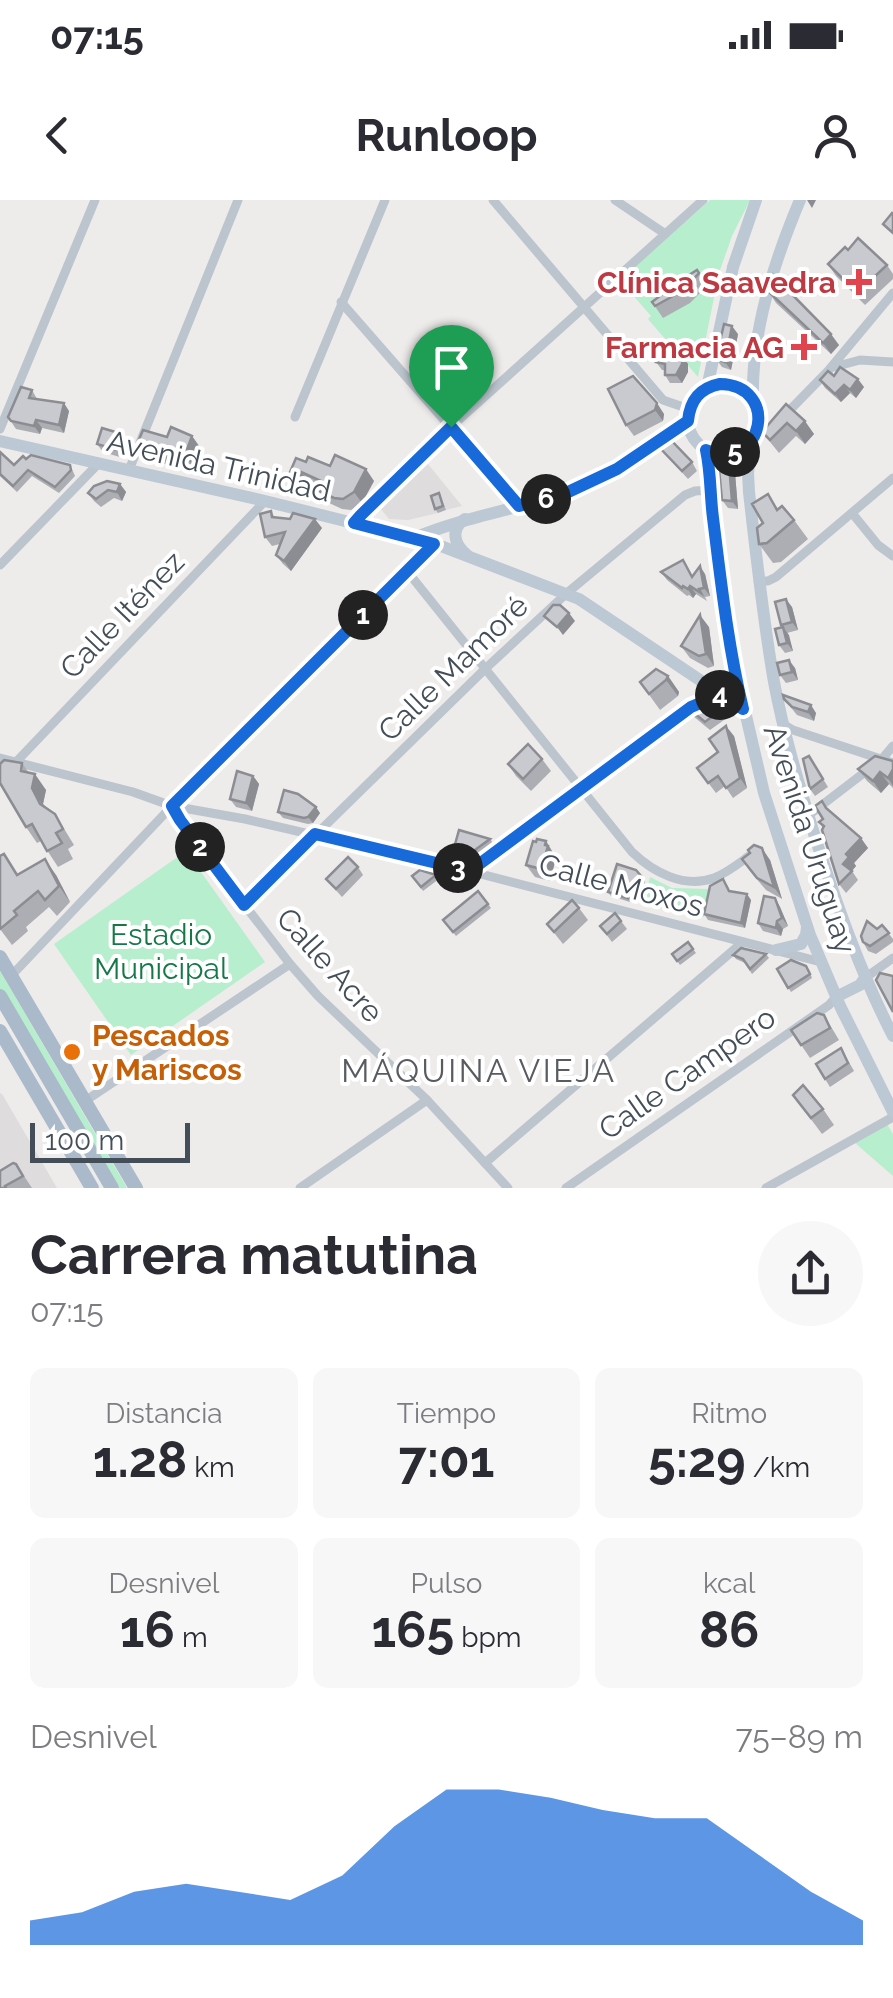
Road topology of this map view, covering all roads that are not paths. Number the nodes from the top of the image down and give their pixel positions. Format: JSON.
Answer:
{"nodes":[{"id":1,"x":95,"y":200,"type":"edge"},
{"id":2,"x":238,"y":200,"type":"edge"},
{"id":3,"x":385,"y":200,"type":"edge"},
{"id":4,"x":493,"y":200,"type":"edge"},
{"id":5,"x":615,"y":200,"type":"edge"},
{"id":6,"x":704,"y":200,"type":"edge"},
{"id":7,"x":756,"y":200,"type":"edge"},
{"id":8,"x":800,"y":200,"type":"edge"},
{"id":9,"x":664,"y":233,"type":"junction"},
{"id":10,"x":893,"y":292,"type":"edge"},
{"id":11,"x":341,"y":302,"type":"junction"},
{"id":12,"x":584,"y":309,"type":"junction"},
{"id":13,"x":893,"y":362,"type":"edge"},
{"id":14,"x":828,"y":370,"type":"junction"},
{"id":15,"x":707,"y":388,"type":"junction"},
{"id":16,"x":753,"y":400,"type":"junction"},
{"id":17,"x":689,"y":415,"type":"junction"},
{"id":18,"x":295,"y":417,"type":"dead end"},
{"id":19,"x":776,"y":424,"type":"edge"},
{"id":20,"x":451,"y":427,"type":"junction"},
{"id":21,"x":0,"y":429,"type":"edge"},
{"id":22,"x":758,"y":435,"type":"junction"},
{"id":23,"x":0,"y":440,"type":"edge"},
{"id":24,"x":706,"y":450,"type":"junction"},
{"id":25,"x":98,"y":464,"type":"junction"},
{"id":26,"x":129,"y":470,"type":"junction"},
{"id":27,"x":893,"y":478,"type":"edge"},
{"id":28,"x":711,"y":490,"type":"junction"},
{"id":29,"x":265,"y":501,"type":"junction"},
{"id":30,"x":519,"y":506,"type":"junction"},
{"id":31,"x":852,"y":513,"type":"junction"},
{"id":32,"x":468,"y":518,"type":"junction"},
{"id":33,"x":354,"y":523,"type":"junction"},
{"id":34,"x":414,"y":538,"type":"junction"},
{"id":35,"x":434,"y":544,"type":"junction"},
{"id":36,"x":469,"y":556,"type":"junction"},
{"id":37,"x":893,"y":556,"type":"edge"},
{"id":38,"x":0,"y":565,"type":"edge"},
{"id":39,"x":407,"y":571,"type":"junction"},
{"id":40,"x":758,"y":581,"type":"junction"},
{"id":41,"x":567,"y":593,"type":"junction"},
{"id":42,"x":485,"y":669,"type":"junction"},
{"id":43,"x":722,"y":694,"type":"junction"},
{"id":44,"x":743,"y":709,"type":"junction"},
{"id":45,"x":783,"y":724,"type":"junction"},
{"id":46,"x":893,"y":746,"type":"edge"},
{"id":47,"x":0,"y":758,"type":"edge"},
{"id":48,"x":882,"y":758,"type":"junction"},
{"id":49,"x":16,"y":762,"type":"junction"},
{"id":50,"x":893,"y":763,"type":"edge"},
{"id":51,"x":582,"y":790,"type":"junction"},
{"id":52,"x":172,"y":806,"type":"junction"},
{"id":53,"x":808,"y":815,"type":"junction"},
{"id":54,"x":315,"y":834,"type":"junction"},
{"id":55,"x":760,"y":849,"type":"edge"},
{"id":56,"x":470,"y":871,"type":"junction"},
{"id":57,"x":244,"y":905,"type":"junction"},
{"id":58,"x":807,"y":927,"type":"junction"},
{"id":59,"x":743,"y":942,"type":"junction"},
{"id":60,"x":776,"y":950,"type":"junction"},
{"id":61,"x":0,"y":957,"type":"edge"},
{"id":62,"x":893,"y":958,"type":"edge"},
{"id":63,"x":822,"y":962,"type":"junction"},
{"id":64,"x":290,"y":964,"type":"junction"},
{"id":65,"x":12,"y":976,"type":"junction"},
{"id":66,"x":888,"y":976,"type":"edge"},
{"id":67,"x":865,"y":978,"type":"junction"},
{"id":68,"x":0,"y":996,"type":"edge"},
{"id":69,"x":836,"y":997,"type":"junction"},
{"id":70,"x":0,"y":1031,"type":"edge"},
{"id":71,"x":893,"y":1036,"type":"edge"},
{"id":72,"x":14,"y":1055,"type":"junction"},
{"id":73,"x":0,"y":1063,"type":"edge"},
{"id":74,"x":427,"y":1100,"type":"junction"},
{"id":75,"x":85,"y":1101,"type":"junction"},
{"id":76,"x":893,"y":1115,"type":"edge"},
{"id":77,"x":485,"y":1163,"type":"junction"},
{"id":78,"x":92,"y":1188,"type":"edge"},
{"id":79,"x":112,"y":1188,"type":"edge"},
{"id":80,"x":136,"y":1188,"type":"edge"},
{"id":81,"x":300,"y":1188,"type":"edge"},
{"id":82,"x":508,"y":1188,"type":"edge"},
{"id":83,"x":566,"y":1188,"type":"edge"},
{"id":84,"x":766,"y":1188,"type":"edge"}],
"edges":[{"from":1,"to":21,"type":"street"},
{"from":2,"to":26,"type":"street"},
{"from":3,"to":11,"type":"street"},
{"from":4,"to":12,"type":"street"},
{"from":5,"to":9,"type":"street"},
{"from":6,"to":9,"type":"street"},
{"from":7,"to":15,"type":"main road"},
{"from":8,"to":16,"type":"main road"},
{"from":9,"to":12,"type":"street"},
{"from":10,"to":14,"type":"street"},
{"from":11,"to":18,"type":"street"},
{"from":11,"to":20,"type":"street"},
{"from":12,"to":17,"type":"street"},
{"from":12,"to":20,"type":"street"},
{"from":13,"to":14,"type":"street"},
{"from":14,"to":19,"type":"street"},
{"from":15,"to":16,"type":"main road"},
{"from":15,"to":17,"type":"main road"},
{"from":16,"to":22,"type":"main road"},
{"from":17,"to":24,"type":"main road"},
{"from":17,"to":30,"type":"main road"},
{"from":20,"to":30,"type":"street"},
{"from":20,"to":33,"type":"street"},
{"from":22,"to":24,"type":"main road"},
{"from":22,"to":40,"type":"main road","name":"Avenida Uruguay"},
{"from":23,"to":25,"type":"main road","name":"Avenida Trinidad"},
{"from":24,"to":28,"type":"main road","name":"Avenida Uruguay"},
{"from":25,"to":26,"type":"main road","name":"Avenida Trinidad"},
{"from":25,"to":38,"type":"street"},
{"from":26,"to":29,"type":"main road","name":"Avenida Trinidad"},
{"from":27,"to":31,"type":"street"},
{"from":28,"to":41,"type":"street","name":"Calle Mamoré"},
{"from":28,"to":44,"type":"main road","name":"Avenida Uruguay"},
{"from":29,"to":33,"type":"main road","name":"Avenida Trinidad"},
{"from":29,"to":49,"type":"street","name":"Calle Iténez"},
{"from":30,"to":32,"type":"main road"},
{"from":31,"to":37,"type":"street"},
{"from":31,"to":40,"type":"street"},
{"from":32,"to":34,"type":"main road"},
{"from":32,"to":36,"type":"main road"},
{"from":33,"to":34,"type":"main road","name":"Avenida Trinidad"},
{"from":34,"to":35,"type":"main road","name":"Avenida Trinidad"},
{"from":35,"to":36,"type":"main road","name":"Avenida Trinidad"},
{"from":35,"to":39,"type":"street"},
{"from":36,"to":41,"type":"main road","name":"Avenida Trinidad"},
{"from":39,"to":42,"type":"street"},
{"from":39,"to":52,"type":"street"},
{"from":40,"to":45,"type":"main road","name":"Avenida Uruguay"},
{"from":41,"to":42,"type":"street","name":"Calle Mamoré"},
{"from":41,"to":43,"type":"main road","name":"Avenida Trinidad"},
{"from":42,"to":51,"type":"street"},
{"from":42,"to":54,"type":"street","name":"Calle Mamoré"},
{"from":43,"to":44,"type":"main road","name":"Avenida Trinidad"},
{"from":43,"to":51,"type":"street"},
{"from":44,"to":58,"type":"main road","name":"Avenida Uruguay"},
{"from":45,"to":48,"type":"street"},
{"from":45,"to":53,"type":"main road","name":"Avenida Uruguay"},
{"from":46,"to":48,"type":"street"},
{"from":47,"to":49,"type":"street","name":"Calle Moxos"},
{"from":48,"to":50,"type":"street"},
{"from":48,"to":53,"type":"street"},
{"from":49,"to":52,"type":"street","name":"Calle Moxos"},
{"from":51,"to":55,"type":"street"},
{"from":51,"to":56,"type":"street"},
{"from":52,"to":54,"type":"street","name":"Calle Moxos"},
{"from":52,"to":57,"type":"street","name":"Calle Acre"},
{"from":52,"to":65,"type":"street"},
{"from":53,"to":67,"type":"main road","name":"Avenida Uruguay"},
{"from":54,"to":56,"type":"street","name":"Calle Moxos"},
{"from":54,"to":57,"type":"street","name":"Calle Mamoré"},
{"from":56,"to":59,"type":"street","name":"Calle Moxos"},
{"from":57,"to":64,"type":"street","name":"Calle Acre"},
{"from":58,"to":60,"type":"main road"},
{"from":58,"to":63,"type":"main road","name":"Avenida Uruguay"},
{"from":59,"to":60,"type":"street","name":"Calle Moxos"},
{"from":59,"to":77,"type":"street"},
{"from":60,"to":63,"type":"street","name":"Calle Moxos"},
{"from":61,"to":65,"type":"main road"},
{"from":62,"to":67,"type":"street"},
{"from":63,"to":69,"type":"main road","name":"Avenida Uruguay"},
{"from":64,"to":74,"type":"street","name":"Calle Acre"},
{"from":64,"to":75,"type":"street"},
{"from":65,"to":75,"type":"main road"},
{"from":66,"to":67,"type":"street"},
{"from":67,"to":69,"type":"main road"},
{"from":67,"to":71,"type":"main road","name":"Avenida Uruguay"},
{"from":68,"to":79,"type":"main road"},
{"from":69,"to":76,"type":"main road","name":"Avenida Uruguay"},
{"from":69,"to":83,"type":"street","name":"Calle Campero"},
{"from":70,"to":72,"type":"main road"},
{"from":72,"to":73,"type":"street"},
{"from":72,"to":78,"type":"main road"},
{"from":74,"to":77,"type":"street","name":"Calle Acre"},
{"from":74,"to":81,"type":"street"},
{"from":75,"to":80,"type":"main road"},
{"from":76,"to":84,"type":"street"},
{"from":77,"to":82,"type":"street","name":"Calle Acre"}]}
